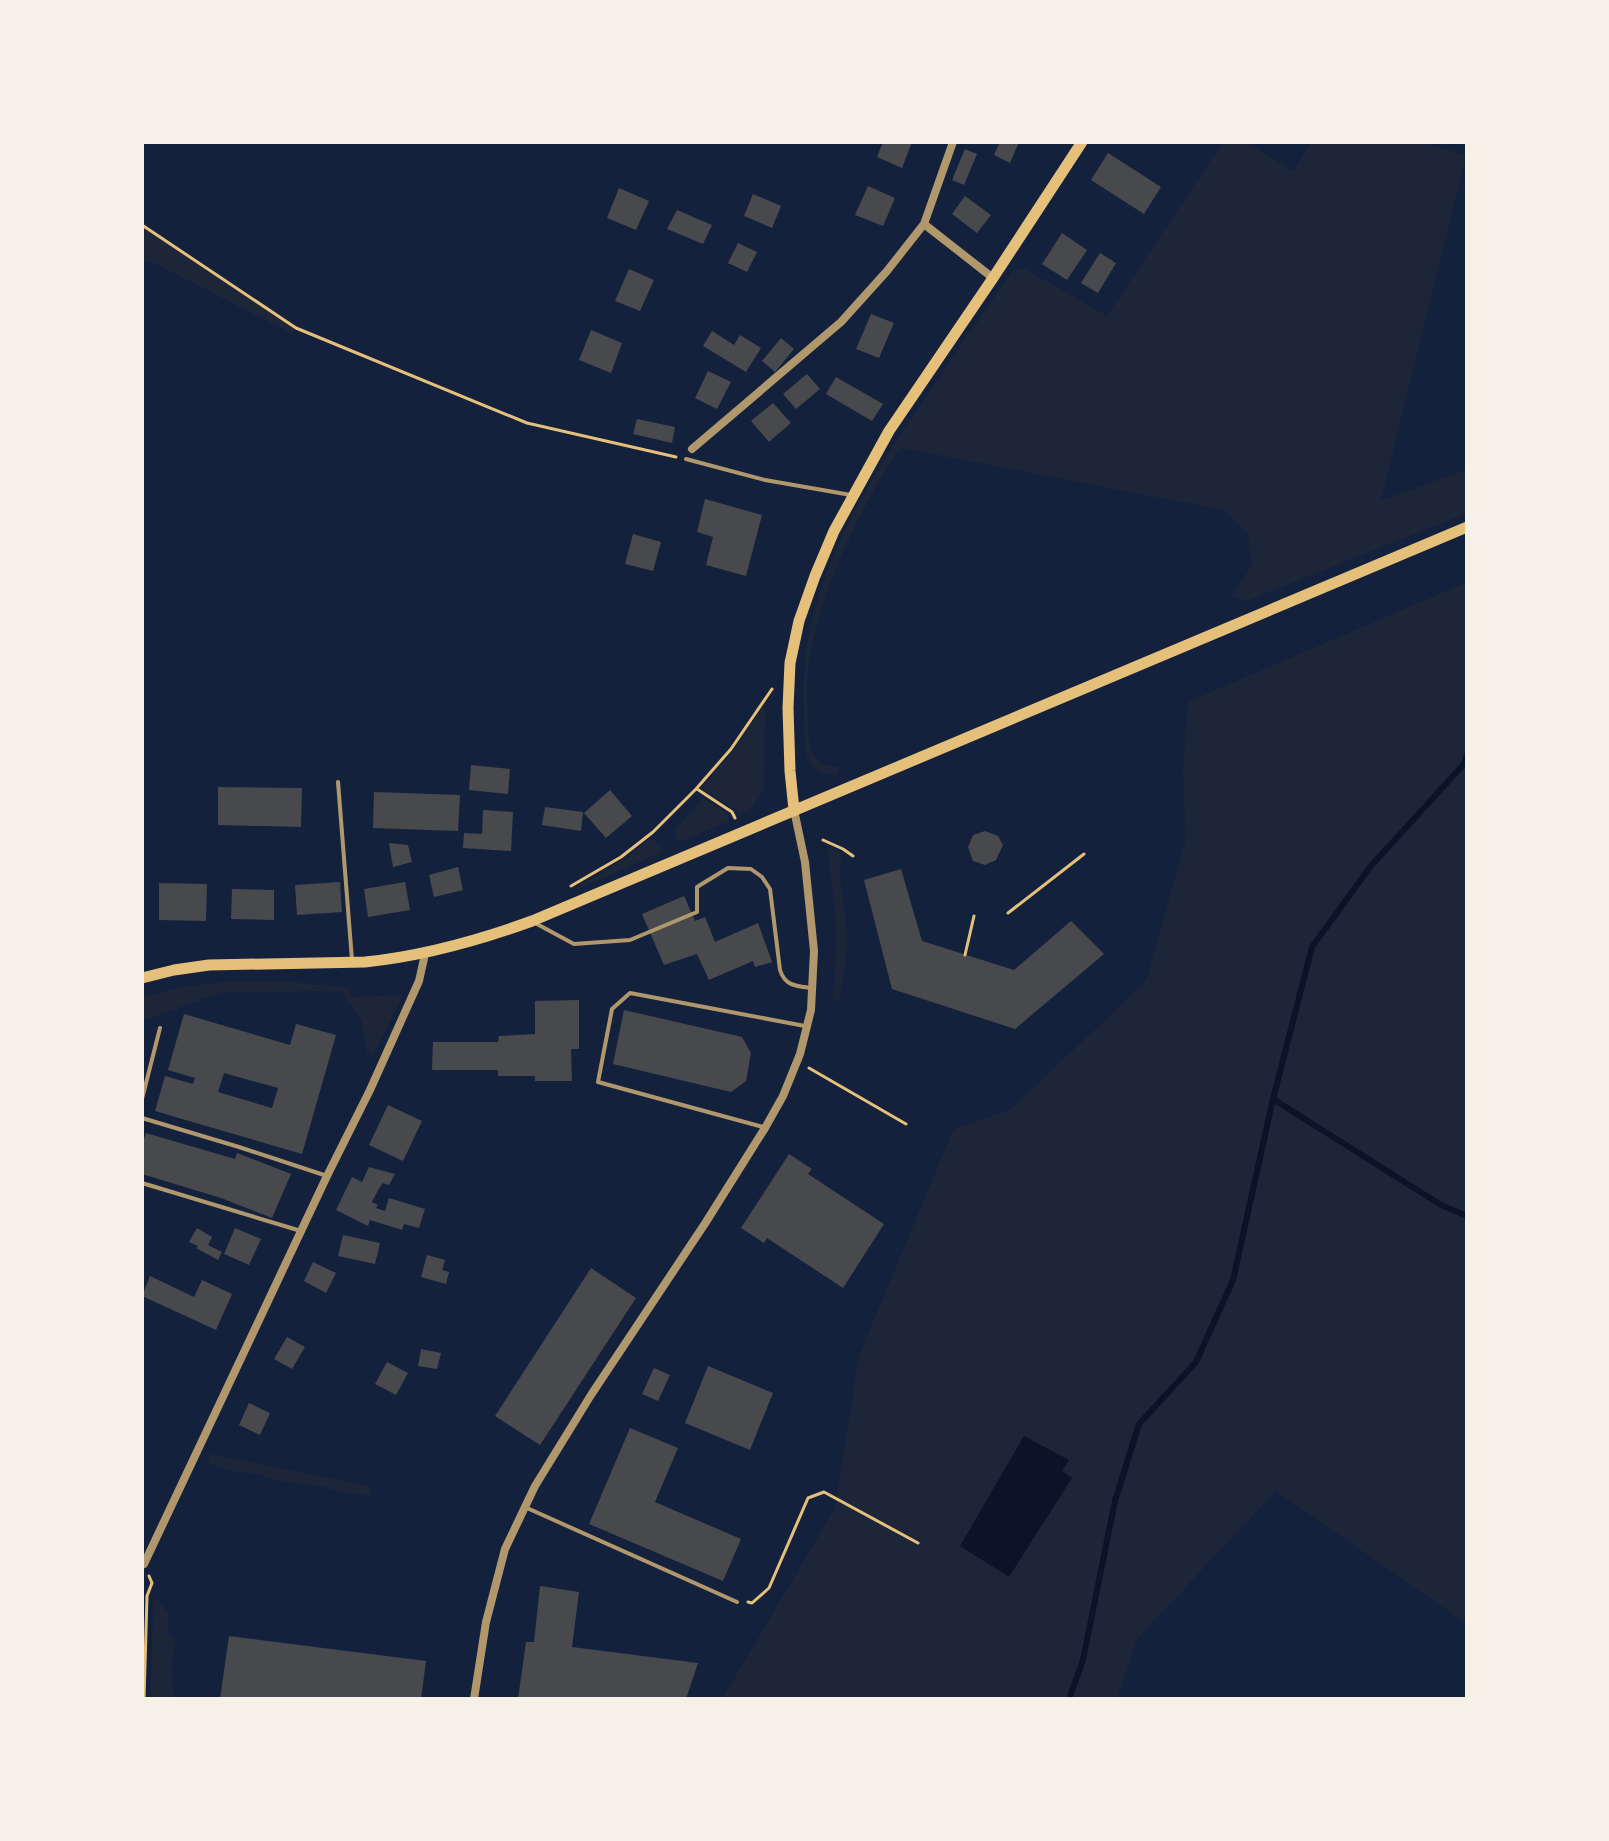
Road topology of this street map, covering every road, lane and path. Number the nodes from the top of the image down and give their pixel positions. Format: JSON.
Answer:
{"nodes":[{"id":1,"x":953,"y":142,"type":"edge"},
{"id":2,"x":1082,"y":142,"type":"edge"},
{"id":3,"x":924,"y":224,"type":"junction"},
{"id":4,"x":142,"y":225,"type":"edge"},
{"id":5,"x":993,"y":278,"type":"junction"},
{"id":6,"x":692,"y":449,"type":"dead end"},
{"id":7,"x":686,"y":459,"type":"joint"},
{"id":8,"x":854,"y":496,"type":"junction"},
{"id":9,"x":1467,"y":527,"type":"edge"},
{"id":10,"x":775,"y":686,"type":"dead end"},
{"id":11,"x":338,"y":782,"type":"dead end"},
{"id":12,"x":696,"y":789,"type":"junction"},
{"id":13,"x":794,"y":810,"type":"junction"},
{"id":14,"x":735,"y":818,"type":"dead end"},
{"id":15,"x":823,"y":840,"type":"dead end"},
{"id":16,"x":1084,"y":854,"type":"dead end"},
{"id":17,"x":853,"y":856,"type":"dead end"},
{"id":18,"x":564,"y":890,"type":"dead end"},
{"id":19,"x":1008,"y":913,"type":"dead end"},
{"id":20,"x":974,"y":916,"type":"dead end"},
{"id":21,"x":532,"y":921,"type":"junction"},
{"id":22,"x":425,"y":954,"type":"junction"},
{"id":23,"x":965,"y":955,"type":"dead end"},
{"id":24,"x":352,"y":963,"type":"junction"},
{"id":25,"x":142,"y":978,"type":"edge"},
{"id":26,"x":814,"y":988,"type":"junction"},
{"id":27,"x":808,"y":1026,"type":"junction"},
{"id":28,"x":160,"y":1028,"type":"dead end"},
{"id":29,"x":796,"y":1063,"type":"junction"},
{"id":30,"x":142,"y":1099,"type":"edge"},
{"id":31,"x":142,"y":1118,"type":"edge"},
{"id":32,"x":906,"y":1124,"type":"dead end"},
{"id":33,"x":765,"y":1128,"type":"junction"},
{"id":34,"x":327,"y":1176,"type":"junction"},
{"id":35,"x":142,"y":1183,"type":"edge"},
{"id":36,"x":301,"y":1231,"type":"junction"},
{"id":37,"x":524,"y":1507,"type":"junction"},
{"id":38,"x":918,"y":1543,"type":"dead end"},
{"id":39,"x":144,"y":1564,"type":"joint"},
{"id":40,"x":737,"y":1602,"type":"joint"},
{"id":41,"x":144,"y":1699,"type":"edge"},
{"id":42,"x":474,"y":1699,"type":"edge"}],
"edges":[{"from":1,"to":3,"type":"street"},
{"from":2,"to":5,"type":"main road"},
{"from":3,"to":5,"type":"street"},
{"from":3,"to":6,"type":"street"},
{"from":4,"to":7,"type":"path"},
{"from":5,"to":8,"type":"main road"},
{"from":7,"to":8,"type":"lane"},
{"from":8,"to":13,"type":"main road"},
{"from":9,"to":13,"type":"main road"},
{"from":10,"to":12,"type":"path"},
{"from":11,"to":24,"type":"lane"},
{"from":12,"to":14,"type":"path"},
{"from":12,"to":18,"type":"path"},
{"from":13,"to":21,"type":"main road"},
{"from":13,"to":26,"type":"street"},
{"from":15,"to":17,"type":"path"},
{"from":16,"to":19,"type":"path"},
{"from":20,"to":23,"type":"path"},
{"from":21,"to":22,"type":"main road"},
{"from":21,"to":26,"type":"lane"},
{"from":22,"to":24,"type":"main road"},
{"from":22,"to":34,"type":"street"},
{"from":24,"to":25,"type":"main road"},
{"from":26,"to":27,"type":"street"},
{"from":27,"to":29,"type":"street"},
{"from":27,"to":33,"type":"lane"},
{"from":28,"to":30,"type":"lane"},
{"from":29,"to":32,"type":"path"},
{"from":29,"to":33,"type":"street"},
{"from":31,"to":34,"type":"lane"},
{"from":33,"to":37,"type":"street"},
{"from":34,"to":36,"type":"street"},
{"from":35,"to":36,"type":"lane"},
{"from":36,"to":39,"type":"street"},
{"from":37,"to":40,"type":"lane"},
{"from":37,"to":42,"type":"street"},
{"from":38,"to":40,"type":"path"},
{"from":39,"to":41,"type":"path"}]}
